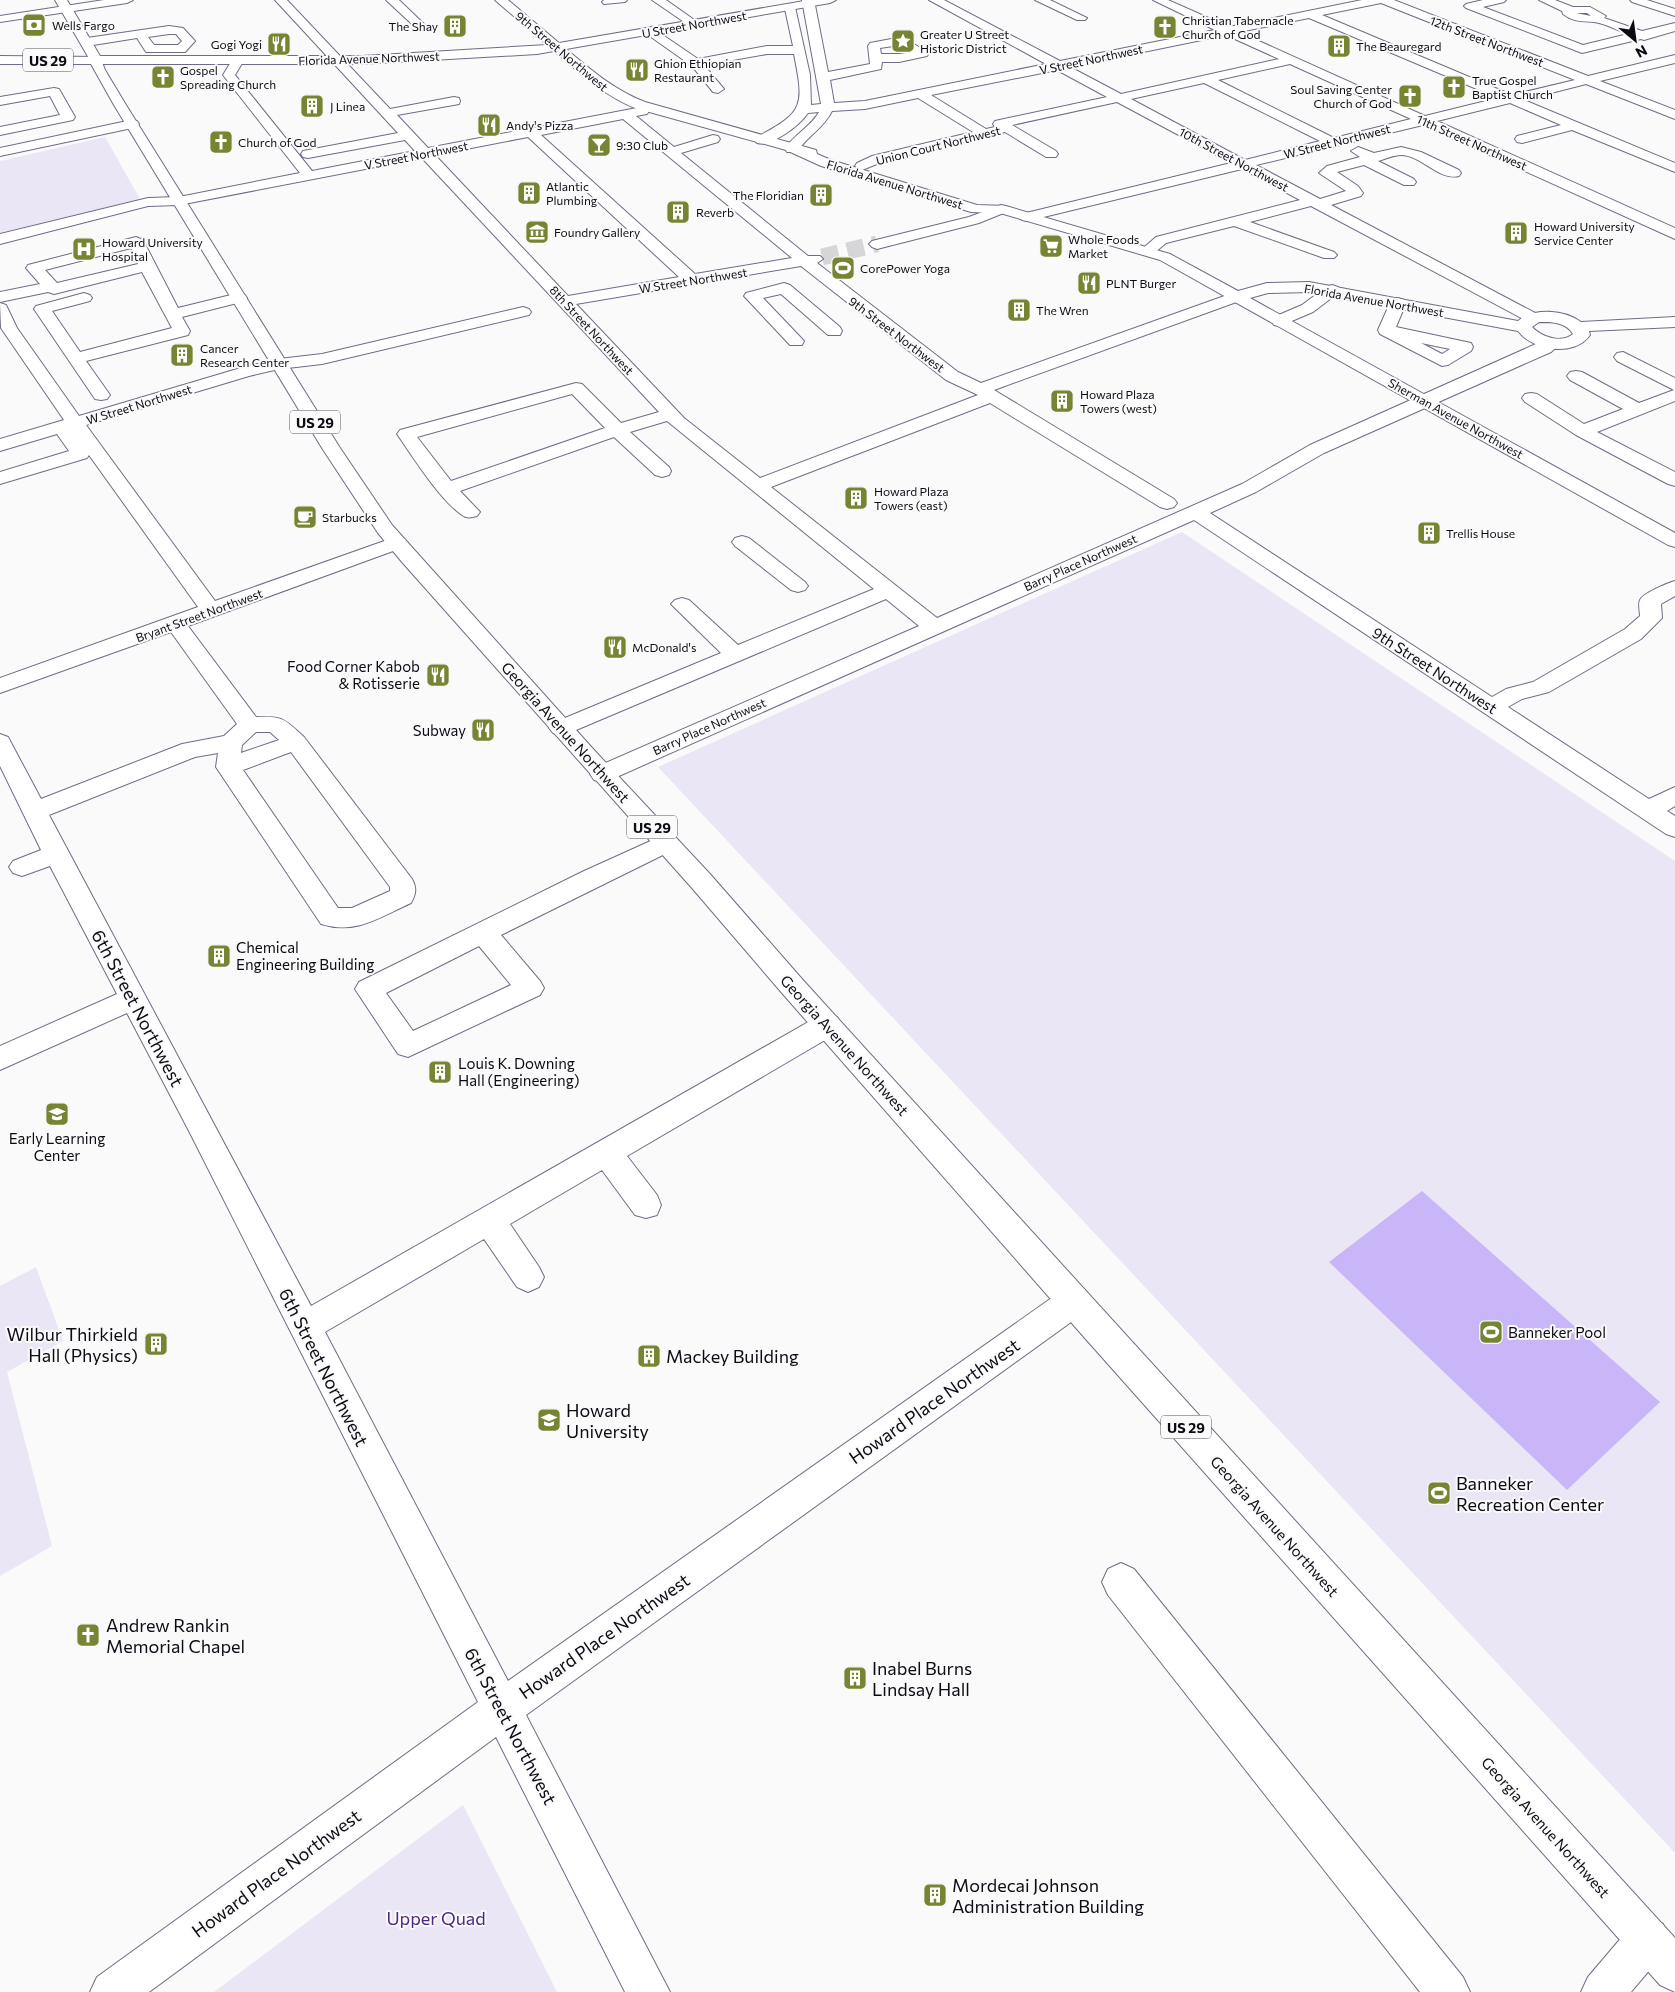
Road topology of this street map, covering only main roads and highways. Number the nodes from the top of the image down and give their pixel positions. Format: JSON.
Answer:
{"nodes":[{"id":1,"x":127,"y":0,"type":"edge"},
{"id":2,"x":281,"y":0,"type":"edge"},
{"id":3,"x":392,"y":0,"type":"edge"},
{"id":4,"x":501,"y":0,"type":"edge"},
{"id":5,"x":621,"y":0,"type":"edge"},
{"id":6,"x":658,"y":0,"type":"edge"},
{"id":7,"x":830,"y":0,"type":"edge"},
{"id":8,"x":1041,"y":0,"type":"edge"},
{"id":9,"x":1159,"y":0,"type":"edge"},
{"id":10,"x":1379,"y":0,"type":"edge"},
{"id":11,"x":1384,"y":0,"type":"edge"},
{"id":12,"x":1500,"y":0,"type":"edge"},
{"id":13,"x":1545,"y":0,"type":"edge"},
{"id":14,"x":1636,"y":0,"type":"edge"},
{"id":15,"x":608,"y":2,"type":"dead end"},
{"id":16,"x":809,"y":2,"type":"edge"},
{"id":17,"x":967,"y":2,"type":"dead end"},
{"id":18,"x":941,"y":3,"type":"edge"},
{"id":19,"x":64,"y":4,"type":"edge"},
{"id":20,"x":790,"y":4,"type":"edge"},
{"id":21,"x":1310,"y":14,"type":"junction"},
{"id":22,"x":1675,"y":14,"type":"edge"},
{"id":23,"x":0,"y":18,"type":"edge"},
{"id":24,"x":1082,"y":18,"type":"dead end"},
{"id":25,"x":418,"y":24,"type":"dead end"},
{"id":26,"x":694,"y":24,"type":"junction"},
{"id":27,"x":1675,"y":27,"type":"edge"},
{"id":28,"x":1228,"y":31,"type":"junction"},
{"id":29,"x":650,"y":32,"type":"junction"},
{"id":30,"x":140,"y":34,"type":"dead end"},
{"id":31,"x":1641,"y":35,"type":"junction"},
{"id":32,"x":1658,"y":41,"type":"dead end"},
{"id":33,"x":87,"y":42,"type":"junction"},
{"id":34,"x":557,"y":48,"type":"junction"},
{"id":35,"x":799,"y":50,"type":"junction"},
{"id":36,"x":878,"y":58,"type":"dead end"},
{"id":37,"x":1675,"y":59,"type":"edge"},
{"id":38,"x":0,"y":60,"type":"edge"},
{"id":39,"x":96,"y":60,"type":"junction"},
{"id":40,"x":238,"y":60,"type":"junction"},
{"id":41,"x":337,"y":60,"type":"junction"},
{"id":42,"x":1290,"y":60,"type":"junction"},
{"id":43,"x":696,"y":63,"type":"junction"},
{"id":44,"x":1058,"y":66,"type":"junction"},
{"id":45,"x":824,"y":77,"type":"junction"},
{"id":46,"x":1204,"y":78,"type":"junction"},
{"id":47,"x":1587,"y":80,"type":"junction"},
{"id":48,"x":718,"y":89,"type":"dead end"},
{"id":49,"x":920,"y":94,"type":"junction"},
{"id":50,"x":1118,"y":98,"type":"junction"},
{"id":51,"x":1510,"y":99,"type":"junction"},
{"id":52,"x":0,"y":101,"type":"edge"},
{"id":53,"x":454,"y":101,"type":"dead end"},
{"id":54,"x":1675,"y":103,"type":"edge"},
{"id":55,"x":1657,"y":108,"type":"junction"},
{"id":56,"x":653,"y":109,"type":"junction"},
{"id":57,"x":803,"y":109,"type":"junction"},
{"id":58,"x":828,"y":109,"type":"junction"},
{"id":59,"x":1543,"y":112,"type":"junction"},
{"id":60,"x":388,"y":113,"type":"junction"},
{"id":61,"x":625,"y":114,"type":"junction"},
{"id":62,"x":1675,"y":115,"type":"edge"},
{"id":63,"x":1423,"y":120,"type":"junction"},
{"id":64,"x":132,"y":124,"type":"junction"},
{"id":65,"x":1574,"y":125,"type":"junction"},
{"id":66,"x":1006,"y":128,"type":"junction"},
{"id":67,"x":4,"y":132,"type":"edge"},
{"id":68,"x":531,"y":132,"type":"junction"},
{"id":69,"x":1604,"y":132,"type":"dead end"},
{"id":70,"x":984,"y":133,"type":"junction"},
{"id":71,"x":408,"y":135,"type":"junction"},
{"id":72,"x":713,"y":139,"type":"dead end"},
{"id":73,"x":1522,"y":139,"type":"dead end"},
{"id":74,"x":762,"y":140,"type":"junction"},
{"id":75,"x":1336,"y":142,"type":"junction"},
{"id":76,"x":1619,"y":144,"type":"junction"},
{"id":77,"x":20,"y":146,"type":"junction"},
{"id":78,"x":792,"y":149,"type":"junction"},
{"id":79,"x":1600,"y":149,"type":"dead end"},
{"id":80,"x":0,"y":152,"type":"edge"},
{"id":81,"x":671,"y":152,"type":"junction"},
{"id":82,"x":426,"y":153,"type":"junction"},
{"id":83,"x":308,"y":154,"type":"dead end"},
{"id":84,"x":1051,"y":154,"type":"dead end"},
{"id":85,"x":1369,"y":159,"type":"junction"},
{"id":86,"x":1243,"y":164,"type":"junction"},
{"id":87,"x":862,"y":166,"type":"junction"},
{"id":88,"x":1675,"y":168,"type":"edge"},
{"id":89,"x":1454,"y":173,"type":"dead end"},
{"id":90,"x":309,"y":176,"type":"junction"},
{"id":91,"x":1409,"y":182,"type":"dead end"},
{"id":92,"x":179,"y":201,"type":"junction"},
{"id":93,"x":1315,"y":202,"type":"junction"},
{"id":94,"x":1001,"y":209,"type":"junction"},
{"id":95,"x":1027,"y":216,"type":"junction"},
{"id":96,"x":1234,"y":221,"type":"junction"},
{"id":97,"x":1675,"y":234,"type":"edge"},
{"id":98,"x":0,"y":238,"type":"edge"},
{"id":99,"x":877,"y":244,"type":"tunnel mouth"},
{"id":100,"x":0,"y":247,"type":"edge"},
{"id":101,"x":1148,"y":251,"type":"junction"},
{"id":102,"x":1329,"y":255,"type":"dead end"},
{"id":103,"x":822,"y":257,"type":"tunnel mouth"},
{"id":104,"x":804,"y":261,"type":"junction"},
{"id":105,"x":151,"y":272,"type":"junction"},
{"id":106,"x":692,"y":280,"type":"junction"},
{"id":107,"x":51,"y":286,"type":"junction"},
{"id":108,"x":1332,"y":290,"type":"junction"},
{"id":109,"x":0,"y":297,"type":"edge"},
{"id":110,"x":1236,"y":297,"type":"junction"},
{"id":111,"x":239,"y":298,"type":"junction"},
{"id":112,"x":565,"y":301,"type":"junction"},
{"id":113,"x":1398,"y":303,"type":"junction"},
{"id":114,"x":0,"y":308,"type":"edge"},
{"id":115,"x":524,"y":312,"type":"dead end"},
{"id":116,"x":173,"y":314,"type":"junction"},
{"id":117,"x":878,"y":319,"type":"junction"},
{"id":118,"x":1280,"y":321,"type":"junction"},
{"id":119,"x":1529,"y":322,"type":"junction"},
{"id":120,"x":1675,"y":322,"type":"edge"},
{"id":121,"x":1578,"y":327,"type":"junction"},
{"id":122,"x":1386,"y":330,"type":"dead end"},
{"id":123,"x":834,"y":331,"type":"junction"},
{"id":124,"x":796,"y":341,"type":"junction"},
{"id":125,"x":1553,"y":343,"type":"junction"},
{"id":126,"x":780,"y":346,"type":"dead end"},
{"id":127,"x":1623,"y":357,"type":"dead end"},
{"id":128,"x":76,"y":358,"type":"junction"},
{"id":129,"x":279,"y":364,"type":"junction"},
{"id":130,"x":1576,"y":376,"type":"dead end"},
{"id":131,"x":1675,"y":385,"type":"edge"},
{"id":132,"x":101,"y":395,"type":"dead end"},
{"id":133,"x":1675,"y":395,"type":"edge"},
{"id":134,"x":993,"y":397,"type":"junction"},
{"id":135,"x":1531,"y":398,"type":"dead end"},
{"id":136,"x":1424,"y":401,"type":"junction"},
{"id":137,"x":1637,"y":408,"type":"junction"},
{"id":138,"x":670,"y":414,"type":"junction"},
{"id":139,"x":68,"y":425,"type":"junction"},
{"id":140,"x":617,"y":430,"type":"junction"},
{"id":141,"x":1582,"y":431,"type":"junction"},
{"id":142,"x":0,"y":445,"type":"edge"},
{"id":143,"x":662,"y":471,"type":"dead end"},
{"id":144,"x":0,"y":478,"type":"edge"},
{"id":145,"x":1675,"y":480,"type":"edge"},
{"id":146,"x":757,"y":486,"type":"junction"},
{"id":147,"x":447,"y":489,"type":"junction"},
{"id":148,"x":1167,"y":503,"type":"dead end"},
{"id":149,"x":470,"y":512,"type":"dead end"},
{"id":150,"x":1195,"y":512,"type":"junction"},
{"id":151,"x":1675,"y":541,"type":"edge"},
{"id":152,"x":742,"y":542,"type":"dead end"},
{"id":153,"x":397,"y":543,"type":"junction"},
{"id":154,"x":798,"y":586,"type":"dead end"},
{"id":155,"x":1675,"y":586,"type":"edge"},
{"id":156,"x":889,"y":590,"type":"junction"},
{"id":157,"x":682,"y":604,"type":"dead end"},
{"id":158,"x":211,"y":610,"type":"junction"},
{"id":159,"x":175,"y":624,"type":"junction"},
{"id":160,"x":933,"y":626,"type":"junction"},
{"id":161,"x":736,"y":655,"type":"junction"},
{"id":162,"x":0,"y":686,"type":"edge"},
{"id":163,"x":1491,"y":707,"type":"junction"},
{"id":164,"x":250,"y":725,"type":"junction"},
{"id":165,"x":561,"y":728,"type":"junction"},
{"id":166,"x":296,"y":742,"type":"junction"},
{"id":167,"x":231,"y":743,"type":"junction"},
{"id":168,"x":2,"y":751,"type":"edge"},
{"id":169,"x":228,"y":767,"type":"junction"},
{"id":170,"x":602,"y":774,"type":"junction"},
{"id":171,"x":1675,"y":795,"type":"edge"},
{"id":172,"x":1649,"y":810,"type":"junction"},
{"id":173,"x":35,"y":811,"type":"junction"},
{"id":174,"x":1675,"y":828,"type":"edge"},
{"id":175,"x":666,"y":843,"type":"junction"},
{"id":176,"x":56,"y":854,"type":"junction"},
{"id":177,"x":22,"y":868,"type":"dead end"},
{"id":178,"x":483,"y":932,"type":"junction"},
{"id":179,"x":132,"y":999,"type":"junction"},
{"id":180,"x":827,"y":1025,"type":"junction"},
{"id":181,"x":0,"y":1059,"type":"edge"},
{"id":182,"x":606,"y":1152,"type":"junction"},
{"id":183,"x":646,"y":1206,"type":"dead end"},
{"id":184,"x":489,"y":1220,"type":"junction"},
{"id":185,"x":528,"y":1277,"type":"dead end"},
{"id":186,"x":1074,"y":1301,"type":"junction"},
{"id":187,"x":304,"y":1328,"type":"junction"},
{"id":188,"x":1121,"y":1582,"type":"dead end"},
{"id":189,"x":502,"y":1709,"type":"junction"},
{"id":190,"x":1648,"y":1939,"type":"junction"},
{"id":191,"x":1675,"y":1970,"type":"edge"},
{"id":192,"x":112,"y":1992,"type":"edge"},
{"id":193,"x":648,"y":1992,"type":"edge"},
{"id":194,"x":1448,"y":1992,"type":"edge"},
{"id":195,"x":1602,"y":1992,"type":"edge"}],
"edges":[{"from":1,"to":19,"type":"main road"},
{"from":2,"to":41,"type":"main road","name":"8th Street Northwest"},
{"from":3,"to":25,"type":"main road"},
{"from":4,"to":34,"type":"main road","name":"9th Street Northwest"},
{"from":5,"to":15,"type":"main road"},
{"from":6,"to":26,"type":"main road"},
{"from":7,"to":16,"type":"main road","name":"U Street Northwest"},
{"from":8,"to":24,"type":"main road"},
{"from":9,"to":28,"type":"main road","name":"11th Street Northwest"},
{"from":10,"to":21,"type":"main road","name":"V Street Northwest"},
{"from":11,"to":47,"type":"main road","name":"12th Street Northwest"},
{"from":12,"to":31,"type":"main road"},
{"from":13,"to":31,"type":"main road"},
{"from":14,"to":22,"type":"main road"},
{"from":16,"to":20,"type":"main road","name":"U Street Northwest"},
{"from":16,"to":45,"type":"main road"},
{"from":17,"to":18,"type":"main road"},
{"from":18,"to":44,"type":"main road","name":"10th Street Northwest"},
{"from":19,"to":23,"type":"main road"},
{"from":19,"to":33,"type":"main road","name":"Georgia Avenue Northwest"},
{"from":20,"to":26,"type":"main road","name":"U Street Northwest"},
{"from":20,"to":35,"type":"main road"},
{"from":21,"to":28,"type":"main road","name":"V Street Northwest"},
{"from":21,"to":51,"type":"main road"},
{"from":26,"to":29,"type":"main road","name":"U Street Northwest"},
{"from":27,"to":31,"type":"main road"},
{"from":28,"to":42,"type":"main road","name":"11th Street Northwest"},
{"from":28,"to":44,"type":"main road","name":"V Street Northwest"},
{"from":29,"to":34,"type":"main road","name":"U Street Northwest"},
{"from":29,"to":43,"type":"main road"},
{"from":30,"to":33,"type":"main road"},
{"from":31,"to":32,"type":"main road"},
{"from":33,"to":39,"type":"main road","name":"Georgia Avenue Northwest"},
{"from":34,"to":41,"type":"main road","name":"Florida Avenue Northwest"},
{"from":34,"to":56,"type":"main road","name":"9th Street Northwest"},
{"from":35,"to":43,"type":"main road"},
{"from":35,"to":57,"type":"main road"},
{"from":36,"to":45,"type":"main road"},
{"from":37,"to":47,"type":"main road","name":"W Street Northwest"},
{"from":38,"to":39,"type":"main road","name":"Florida Avenue Northwest","number":"US 29"},
{"from":39,"to":40,"type":"main road","name":"Florida Avenue Northwest"},
{"from":39,"to":64,"type":"main road","name":"Georgia Avenue Northwest","number":"US 29"},
{"from":40,"to":41,"type":"main road","name":"Florida Avenue Northwest"},
{"from":40,"to":90,"type":"main road"},
{"from":41,"to":60,"type":"main road","name":"8th Street Northwest"},
{"from":42,"to":46,"type":"main road"},
{"from":42,"to":63,"type":"main road","name":"11th Street Northwest"},
{"from":43,"to":48,"type":"main road"},
{"from":44,"to":49,"type":"main road","name":"V Street Northwest"},
{"from":44,"to":50,"type":"main road","name":"10th Street Northwest"},
{"from":45,"to":58,"type":"main road"},
{"from":46,"to":50,"type":"main road"},
{"from":46,"to":75,"type":"main road"},
{"from":47,"to":51,"type":"main road","name":"W Street Northwest"},
{"from":47,"to":55,"type":"main road","name":"12th Street Northwest"},
{"from":49,"to":58,"type":"main road","name":"V Street Northwest"},
{"from":49,"to":70,"type":"main road"},
{"from":50,"to":66,"type":"main road","name":"Union Court Northwest"},
{"from":50,"to":86,"type":"main road","name":"10th Street Northwest"},
{"from":51,"to":59,"type":"main road"},
{"from":51,"to":63,"type":"main road","name":"W Street Northwest"},
{"from":52,"to":67,"type":"main road"},
{"from":53,"to":60,"type":"main road"},
{"from":54,"to":55,"type":"main road"},
{"from":55,"to":62,"type":"main road","name":"12th Street Northwest"},
{"from":56,"to":61,"type":"main road","name":"V Street Northwest"},
{"from":56,"to":74,"type":"main road","name":"Florida Avenue Northwest"},
{"from":57,"to":58,"type":"main road","name":"V Street Northwest"},
{"from":57,"to":74,"type":"main road"},
{"from":58,"to":78,"type":"main road"},
{"from":59,"to":65,"type":"main road"},
{"from":59,"to":69,"type":"main road"},
{"from":60,"to":71,"type":"main road","name":"8th Street Northwest"},
{"from":61,"to":68,"type":"main road","name":"V Street Northwest"},
{"from":61,"to":81,"type":"main road","name":"9th Street Northwest"},
{"from":63,"to":75,"type":"main road","name":"W Street Northwest"},
{"from":63,"to":97,"type":"main road","name":"11th Street Northwest"},
{"from":64,"to":77,"type":"main road"},
{"from":64,"to":92,"type":"main road","name":"Georgia Avenue Northwest","number":"US 29"},
{"from":65,"to":73,"type":"main road"},
{"from":65,"to":76,"type":"main road"},
{"from":66,"to":70,"type":"main road","name":"Union Court Northwest"},
{"from":66,"to":84,"type":"main road"},
{"from":67,"to":77,"type":"main road"},
{"from":68,"to":82,"type":"main road","name":"V Street Northwest"},
{"from":68,"to":106,"type":"main road"},
{"from":70,"to":87,"type":"main road","name":"Union Court Northwest"},
{"from":71,"to":82,"type":"main road","name":"8th Street Northwest"},
{"from":71,"to":83,"type":"main road"},
{"from":72,"to":81,"type":"main road"},
{"from":74,"to":78,"type":"main road","name":"Florida Avenue Northwest"},
{"from":75,"to":85,"type":"main road"},
{"from":75,"to":86,"type":"main road","name":"W Street Northwest"},
{"from":76,"to":79,"type":"main road"},
{"from":76,"to":88,"type":"main road"},
{"from":77,"to":80,"type":"main road"},
{"from":78,"to":87,"type":"main road","name":"Florida Avenue Northwest"},
{"from":78,"to":94,"type":"main road","name":"Florida Avenue Northwest"},
{"from":81,"to":104,"type":"main road","name":"9th Street Northwest"},
{"from":82,"to":90,"type":"main road","name":"V Street Northwest"},
{"from":82,"to":112,"type":"main road","name":"8th Street Northwest"},
{"from":85,"to":89,"type":"main road"},
{"from":85,"to":91,"type":"main road"},
{"from":85,"to":93,"type":"main road"},
{"from":86,"to":93,"type":"main road","name":"10th Street Northwest"},
{"from":86,"to":95,"type":"main road","name":"W Street Northwest"},
{"from":87,"to":94,"type":"main road","name":"Florida Avenue Northwest"},
{"from":90,"to":92,"type":"main road","name":"V Street Northwest"},
{"from":92,"to":98,"type":"main road"},
{"from":92,"to":100,"type":"main road"},
{"from":92,"to":111,"type":"main road","name":"Georgia Avenue Northwest","number":"US 29"},
{"from":93,"to":96,"type":"main road"},
{"from":93,"to":119,"type":"main road","name":"10th Street Northwest"},
{"from":94,"to":95,"type":"main road","name":"Florida Avenue Northwest"},
{"from":94,"to":99,"type":"main road"},
{"from":95,"to":101,"type":"main road","name":"Florida Avenue Northwest"},
{"from":96,"to":101,"type":"main road"},
{"from":96,"to":102,"type":"main road"},
{"from":101,"to":110,"type":"main road","name":"Florida Avenue Northwest"},
{"from":103,"to":104,"type":"main road","name":"W Street Northwest"},
{"from":104,"to":106,"type":"main road","name":"W Street Northwest"},
{"from":104,"to":117,"type":"main road","name":"9th Street Northwest"},
{"from":105,"to":107,"type":"main road"},
{"from":105,"to":107,"type":"main road"},
{"from":105,"to":116,"type":"main road"},
{"from":105,"to":128,"type":"main road"},
{"from":106,"to":112,"type":"main road","name":"W Street Northwest"},
{"from":107,"to":109,"type":"main road"},
{"from":108,"to":110,"type":"main road","name":"Florida Avenue Northwest"},
{"from":108,"to":113,"type":"main road","name":"Florida Avenue Northwest"},
{"from":108,"to":118,"type":"main road"},
{"from":110,"to":118,"type":"main road","name":"Sherman Avenue Northwest"},
{"from":110,"to":134,"type":"main road"},
{"from":111,"to":116,"type":"main road"},
{"from":111,"to":129,"type":"main road","name":"Georgia Avenue Northwest","number":"US 29"},
{"from":112,"to":138,"type":"main road","name":"8th Street Northwest"},
{"from":113,"to":119,"type":"main road","name":"Florida Avenue Northwest"},
{"from":113,"to":122,"type":"main road"},
{"from":114,"to":139,"type":"main road"},
{"from":115,"to":129,"type":"main road","name":"W Street Northwest"},
{"from":116,"to":128,"type":"main road"},
{"from":117,"to":123,"type":"main road"},
{"from":117,"to":134,"type":"main road","name":"9th Street Northwest"},
{"from":118,"to":136,"type":"main road","name":"Sherman Avenue Northwest"},
{"from":119,"to":121,"type":"main road","name":"Florida Avenue Northwest"},
{"from":119,"to":125,"type":"main road","name":"Florida Avenue Northwest"},
{"from":120,"to":121,"type":"main road","name":"Florida Avenue Northwest"},
{"from":121,"to":125,"type":"main road"},
{"from":123,"to":124,"type":"main road"},
{"from":123,"to":124,"type":"main road"},
{"from":124,"to":126,"type":"main road"},
{"from":125,"to":136,"type":"main road","name":"Barry Place Northwest"},
{"from":127,"to":131,"type":"main road"},
{"from":128,"to":132,"type":"main road"},
{"from":129,"to":139,"type":"main road","name":"W Street Northwest"},
{"from":129,"to":153,"type":"main road","name":"Georgia Avenue Northwest","number":"US 29"},
{"from":130,"to":137,"type":"main road"},
{"from":133,"to":137,"type":"main road"},
{"from":134,"to":146,"type":"main road"},
{"from":134,"to":148,"type":"main road","name":"9th Street Northwest"},
{"from":135,"to":141,"type":"main road"},
{"from":136,"to":150,"type":"main road","name":"Barry Place Northwest"},
{"from":136,"to":151,"type":"main road","name":"Sherman Avenue Northwest"},
{"from":137,"to":141,"type":"main road"},
{"from":138,"to":140,"type":"main road"},
{"from":138,"to":146,"type":"main road","name":"8th Street Northwest"},
{"from":139,"to":142,"type":"main road","name":"W Street Northwest"},
{"from":139,"to":144,"type":"main road"},
{"from":139,"to":158,"type":"main road"},
{"from":140,"to":143,"type":"main road"},
{"from":140,"to":147,"type":"main road"},
{"from":140,"to":147,"type":"main road"},
{"from":141,"to":145,"type":"main road"},
{"from":146,"to":156,"type":"main road","name":"8th Street Northwest"},
{"from":147,"to":149,"type":"main road"},
{"from":150,"to":160,"type":"main road","name":"Barry Place Northwest"},
{"from":150,"to":163,"type":"main road","name":"9th Street Northwest"},
{"from":152,"to":154,"type":"main road"},
{"from":153,"to":158,"type":"main road","name":"Bryant Street Northwest"},
{"from":153,"to":165,"type":"main road","name":"Georgia Avenue Northwest","number":"US 29"},
{"from":155,"to":163,"type":"main road"},
{"from":156,"to":160,"type":"main road","name":"8th Street Northwest"},
{"from":156,"to":161,"type":"main road"},
{"from":157,"to":161,"type":"main road"},
{"from":158,"to":159,"type":"main road","name":"Bryant Street Northwest"},
{"from":159,"to":162,"type":"main road","name":"Bryant Street Northwest"},
{"from":159,"to":164,"type":"main road"},
{"from":160,"to":170,"type":"main road","name":"Barry Place Northwest"},
{"from":161,"to":165,"type":"main road"},
{"from":163,"to":172,"type":"main road","name":"9th Street Northwest"},
{"from":164,"to":166,"type":"main road"},
{"from":164,"to":167,"type":"main road"},
{"from":165,"to":170,"type":"main road","name":"Georgia Avenue Northwest","number":"US 29"},
{"from":166,"to":169,"type":"main road"},
{"from":166,"to":169,"type":"main road"},
{"from":167,"to":169,"type":"main road"},
{"from":167,"to":173,"type":"main road"},
{"from":168,"to":173,"type":"main road","name":"6th Street Northwest"},
{"from":170,"to":175,"type":"main road","name":"Georgia Avenue Northwest","number":"US 29"},
{"from":171,"to":172,"type":"main road"},
{"from":172,"to":174,"type":"main road","name":"9th Street Northwest"},
{"from":173,"to":176,"type":"main road","name":"6th Street Northwest"},
{"from":175,"to":178,"type":"main road"},
{"from":175,"to":180,"type":"main road","name":"Georgia Avenue Northwest","number":"US 29"},
{"from":176,"to":177,"type":"main road"},
{"from":176,"to":179,"type":"main road","name":"6th Street Northwest"},
{"from":178,"to":178,"type":"main road"},
{"from":179,"to":181,"type":"main road"},
{"from":179,"to":187,"type":"main road","name":"6th Street Northwest"},
{"from":180,"to":182,"type":"main road"},
{"from":180,"to":186,"type":"main road","name":"Georgia Avenue Northwest","number":"US 29"},
{"from":182,"to":183,"type":"main road"},
{"from":182,"to":184,"type":"main road"},
{"from":184,"to":185,"type":"main road"},
{"from":184,"to":187,"type":"main road"},
{"from":186,"to":189,"type":"main road","name":"Howard Place Northwest"},
{"from":186,"to":190,"type":"main road","name":"Georgia Avenue Northwest","number":"US 29"},
{"from":187,"to":189,"type":"main road","name":"6th Street Northwest"},
{"from":188,"to":194,"type":"main road"},
{"from":189,"to":192,"type":"main road","name":"Howard Place Northwest"},
{"from":189,"to":193,"type":"main road","name":"6th Street Northwest"},
{"from":190,"to":191,"type":"main road","name":"Georgia Avenue Northwest","number":"US 29"},
{"from":190,"to":195,"type":"main road"}]}
